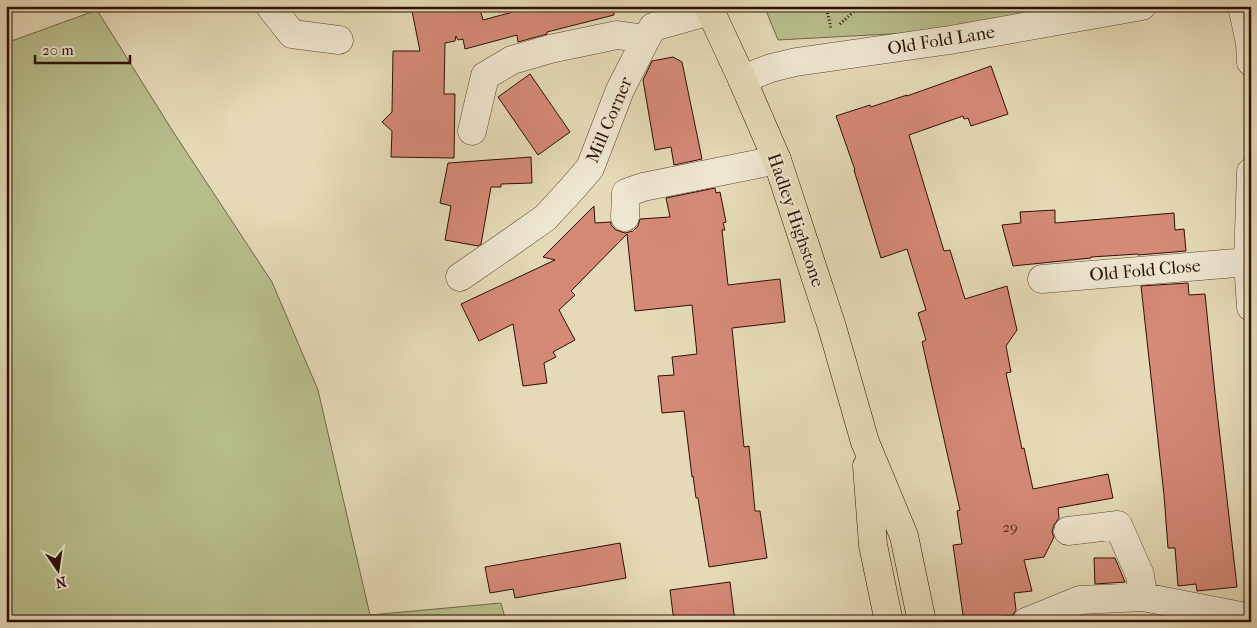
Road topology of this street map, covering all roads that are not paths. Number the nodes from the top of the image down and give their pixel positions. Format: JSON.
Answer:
{"nodes":[{"id":1,"x":270,"y":6,"type":"edge"},
{"id":2,"x":1142,"y":6,"type":"edge"},
{"id":3,"x":1242,"y":6,"type":"edge"},
{"id":4,"x":709,"y":9,"type":"edge"},
{"id":5,"x":646,"y":39,"type":"junction"},
{"id":6,"x":339,"y":40,"type":"dead end"},
{"id":7,"x":1251,"y":62,"type":"edge"},
{"id":8,"x":742,"y":80,"type":"junction"},
{"id":9,"x":472,"y":131,"type":"dead end"},
{"id":10,"x":777,"y":160,"type":"junction"},
{"id":11,"x":1251,"y":172,"type":"edge"},
{"id":12,"x":625,"y":216,"type":"dead end"},
{"id":13,"x":1250,"y":218,"type":"edge"},
{"id":14,"x":1248,"y":262,"type":"junction"},
{"id":15,"x":460,"y":277,"type":"dead end"},
{"id":16,"x":1042,"y":279,"type":"dead end"},
{"id":17,"x":1251,"y":307,"type":"edge"},
{"id":18,"x":865,"y":442,"type":"junction"},
{"id":19,"x":1068,"y":531,"type":"dead end"},
{"id":20,"x":1143,"y":597,"type":"junction"},
{"id":21,"x":1251,"y":618,"type":"edge"},
{"id":22,"x":889,"y":622,"type":"edge"},
{"id":23,"x":922,"y":622,"type":"edge"},
{"id":24,"x":1026,"y":622,"type":"edge"}],
"edges":[{"from":1,"to":6,"type":"street"},
{"from":2,"to":8,"type":"street","name":"Old Fold Lane"},
{"from":3,"to":7,"type":"street"},
{"from":4,"to":5,"type":"street","name":"Mill Corner"},
{"from":4,"to":8,"type":"main road","name":"Hadley Highstone"},
{"from":5,"to":9,"type":"street"},
{"from":5,"to":15,"type":"street","name":"Mill Corner"},
{"from":8,"to":10,"type":"main road","name":"Hadley Highstone"},
{"from":10,"to":12,"type":"street"},
{"from":10,"to":18,"type":"main road","name":"Hadley Highstone"},
{"from":11,"to":13,"type":"street"},
{"from":13,"to":14,"type":"street"},
{"from":14,"to":16,"type":"street","name":"Old Fold Close"},
{"from":14,"to":17,"type":"street"},
{"from":18,"to":22,"type":"main road","name":"Hadley Highstone"},
{"from":18,"to":23,"type":"main road","name":"Hadley Highstone"},
{"from":19,"to":20,"type":"street"},
{"from":20,"to":21,"type":"street"},
{"from":20,"to":24,"type":"street"}]}
